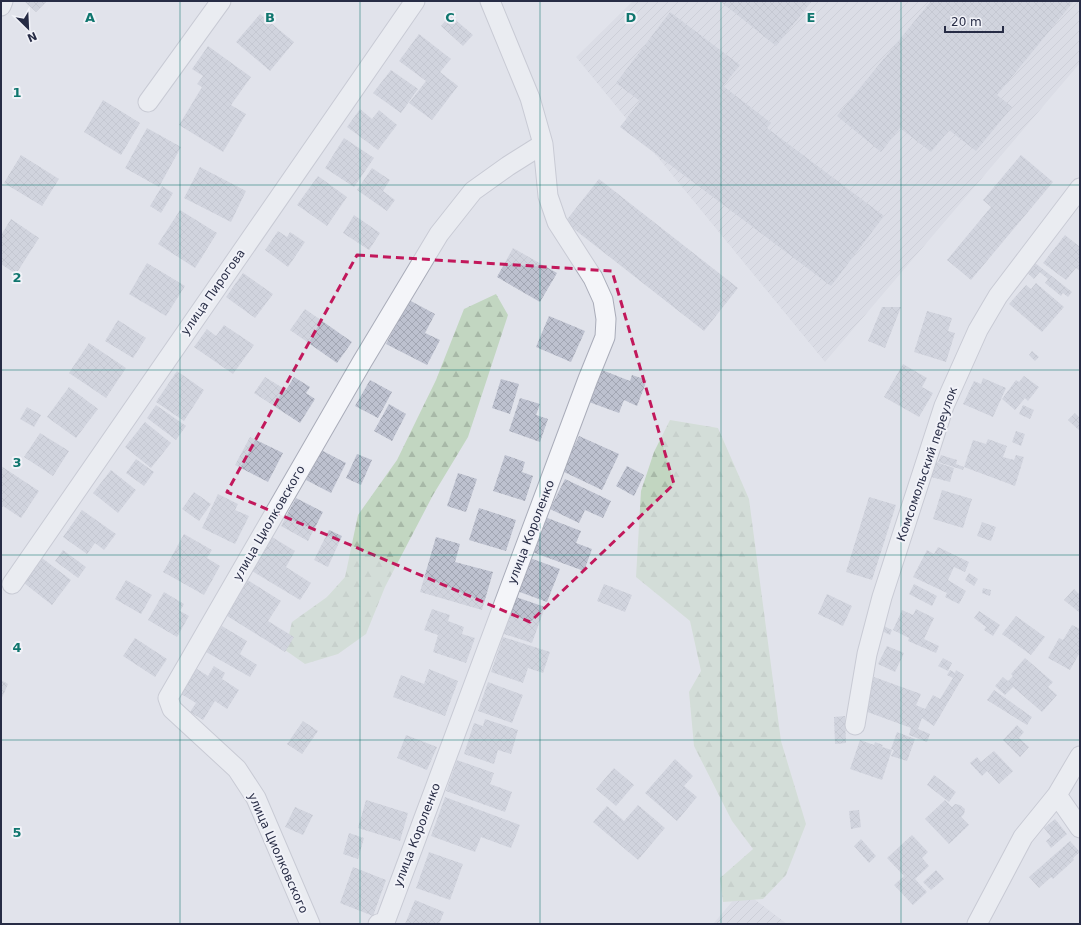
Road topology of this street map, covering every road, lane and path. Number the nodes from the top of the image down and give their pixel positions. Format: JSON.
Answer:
{"nodes":[{"id":1,"x":3,"y":1,"type":"edge"},
{"id":2,"x":221,"y":1,"type":"edge"},
{"id":3,"x":415,"y":1,"type":"edge"},
{"id":4,"x":490,"y":1,"type":"edge"},
{"id":5,"x":1,"y":6,"type":"edge"},
{"id":6,"x":148,"y":102,"type":"dead end"},
{"id":7,"x":544,"y":144,"type":"junction"},
{"id":8,"x":1080,"y":188,"type":"edge"},
{"id":9,"x":12,"y":584,"type":"dead end"},
{"id":10,"x":855,"y":725,"type":"dead end"},
{"id":11,"x":1080,"y":756,"type":"edge"},
{"id":12,"x":1056,"y":795,"type":"junction"},
{"id":13,"x":1080,"y":828,"type":"edge"},
{"id":14,"x":381,"y":923,"type":"edge"},
{"id":15,"x":310,"y":924,"type":"edge"},
{"id":16,"x":977,"y":924,"type":"edge"}],
"edges":[{"from":1,"to":5,"type":"street"},
{"from":2,"to":6,"type":"street"},
{"from":3,"to":9,"type":"street","name":"улица Пирогова"},
{"from":4,"to":7,"type":"street","name":"улица Короленко"},
{"from":7,"to":14,"type":"street","name":"улица Короленко"},
{"from":7,"to":15,"type":"street","name":"улица Циолковского"},
{"from":8,"to":10,"type":"street","name":"Комсомольский переулок"},
{"from":11,"to":12,"type":"street"},
{"from":12,"to":13,"type":"street"},
{"from":12,"to":16,"type":"street"}]}
